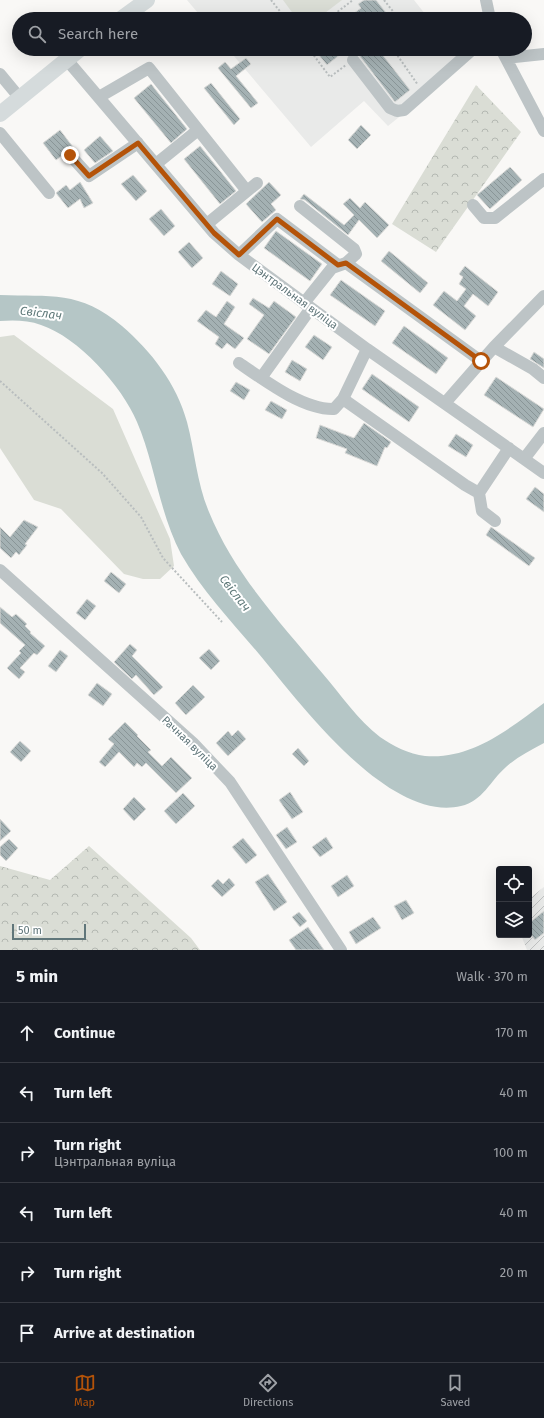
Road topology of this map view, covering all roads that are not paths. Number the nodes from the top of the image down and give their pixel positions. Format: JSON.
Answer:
{"nodes":[{"id":1,"x":147,"y":0,"type":"edge"},
{"id":2,"x":486,"y":0,"type":"edge"},
{"id":3,"x":131,"y":12,"type":"edge"},
{"id":4,"x":489,"y":12,"type":"edge"},
{"id":5,"x":532,"y":54,"type":"edge"},
{"id":6,"x":544,"y":54,"type":"edge"},
{"id":7,"x":72,"y":56,"type":"edge"},
{"id":8,"x":465,"y":56,"type":"edge"},
{"id":9,"x":504,"y":56,"type":"edge"},
{"id":10,"x":67,"y":60,"type":"junction"},
{"id":11,"x":353,"y":60,"type":"road end"},
{"id":12,"x":0,"y":74,"type":"edge"},
{"id":13,"x":19,"y":97,"type":"junction"},
{"id":14,"x":99,"y":97,"type":"junction"},
{"id":15,"x":0,"y":114,"type":"edge"},
{"id":16,"x":198,"y":130,"type":"junction"},
{"id":17,"x":544,"y":131,"type":"edge"},
{"id":18,"x":0,"y":132,"type":"edge"},
{"id":19,"x":138,"y":143,"type":"junction"},
{"id":20,"x":70,"y":155,"type":"dead end"},
{"id":21,"x":156,"y":164,"type":"junction"},
{"id":22,"x":544,"y":179,"type":"edge"},
{"id":23,"x":257,"y":183,"type":"dead end"},
{"id":24,"x":247,"y":191,"type":"junction"},
{"id":25,"x":49,"y":193,"type":"dead end"},
{"id":26,"x":474,"y":205,"type":"dead end"},
{"id":27,"x":300,"y":206,"type":"dead end"},
{"id":28,"x":207,"y":224,"type":"junction"},
{"id":29,"x":239,"y":255,"type":"junction"},
{"id":30,"x":342,"y":264,"type":"junction"},
{"id":31,"x":544,"y":296,"type":"edge"},
{"id":32,"x":308,"y":305,"type":"junction"},
{"id":33,"x":494,"y":347,"type":"junction"},
{"id":34,"x":367,"y":349,"type":"junction"},
{"id":35,"x":481,"y":361,"type":"junction"},
{"id":36,"x":239,"y":363,"type":"dead end"},
{"id":37,"x":261,"y":378,"type":"junction"},
{"id":38,"x":544,"y":378,"type":"edge"},
{"id":39,"x":343,"y":399,"type":"junction"},
{"id":40,"x":445,"y":403,"type":"junction"},
{"id":41,"x":544,"y":433,"type":"edge"},
{"id":42,"x":509,"y":448,"type":"junction"},
{"id":43,"x":524,"y":459,"type":"junction"},
{"id":44,"x":544,"y":473,"type":"edge"},
{"id":45,"x":479,"y":492,"type":"junction"},
{"id":46,"x":495,"y":521,"type":"dead end"},
{"id":47,"x":0,"y":570,"type":"edge"},
{"id":48,"x":341,"y":950,"type":"edge"}],
"edges":[{"from":1,"to":3,"type":"main road"},
{"from":2,"to":4,"type":"street"},
{"from":5,"to":6,"type":"street"},
{"from":7,"to":10,"type":"main road"},
{"from":8,"to":11,"type":"street"},
{"from":9,"to":17,"type":"street"},
{"from":10,"to":13,"type":"main road"},
{"from":10,"to":14,"type":"street","name":"Цэнтральная вуліца"},
{"from":12,"to":13,"type":"street"},
{"from":13,"to":15,"type":"main road"},
{"from":14,"to":16,"type":"street"},
{"from":14,"to":19,"type":"street","name":"Цэнтральная вуліца"},
{"from":16,"to":21,"type":"street"},
{"from":16,"to":24,"type":"street"},
{"from":18,"to":25,"type":"street"},
{"from":19,"to":20,"type":"street"},
{"from":19,"to":21,"type":"street","name":"Цэнтральная вуліца"},
{"from":21,"to":28,"type":"street","name":"Цэнтральная вуліца"},
{"from":22,"to":26,"type":"street"},
{"from":23,"to":24,"type":"street"},
{"from":24,"to":28,"type":"street"},
{"from":27,"to":30,"type":"street"},
{"from":28,"to":29,"type":"street","name":"Цэнтральная вуліца"},
{"from":29,"to":30,"type":"street"},
{"from":29,"to":32,"type":"street","name":"Цэнтральная вуліца"},
{"from":30,"to":32,"type":"street"},
{"from":30,"to":35,"type":"street"},
{"from":31,"to":33,"type":"street"},
{"from":32,"to":34,"type":"street","name":"Цэнтральная вуліца"},
{"from":32,"to":37,"type":"street"},
{"from":33,"to":35,"type":"street"},
{"from":33,"to":38,"type":"street"},
{"from":34,"to":39,"type":"street"},
{"from":34,"to":40,"type":"street","name":"Цэнтральная вуліца"},
{"from":35,"to":40,"type":"street"},
{"from":36,"to":37,"type":"street"},
{"from":37,"to":39,"type":"street"},
{"from":39,"to":45,"type":"street"},
{"from":40,"to":42,"type":"street","name":"Цэнтральная вуліца"},
{"from":41,"to":43,"type":"street"},
{"from":42,"to":43,"type":"street","name":"Цэнтральная вуліца"},
{"from":42,"to":45,"type":"street"},
{"from":43,"to":44,"type":"street","name":"Цэнтральная вуліца"},
{"from":45,"to":46,"type":"street"},
{"from":47,"to":48,"type":"street","name":"Рачная вуліца"}]}
